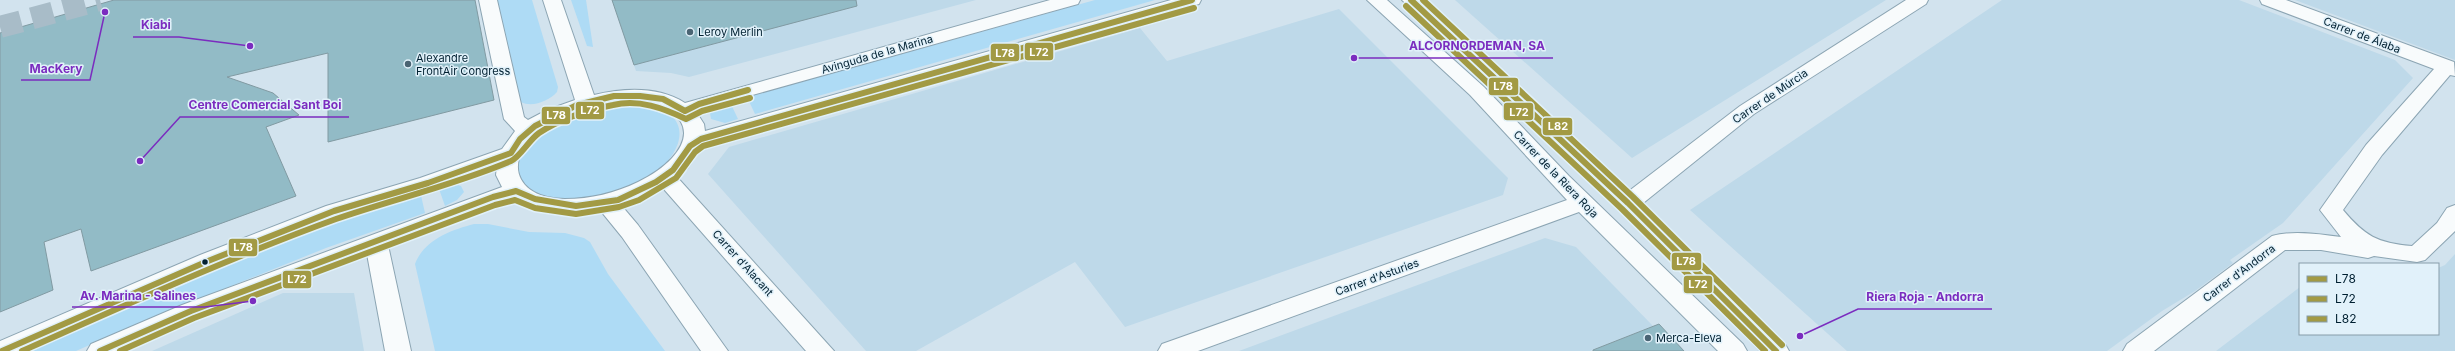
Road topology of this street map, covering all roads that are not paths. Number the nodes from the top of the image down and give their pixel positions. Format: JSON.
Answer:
{"nodes":[{"id":1,"x":488,"y":0,"type":"edge"},
{"id":2,"x":552,"y":0,"type":"edge"},
{"id":3,"x":1071,"y":0,"type":"edge"},
{"id":4,"x":1192,"y":0,"type":"edge"},
{"id":5,"x":1376,"y":0,"type":"edge"},
{"id":6,"x":1411,"y":0,"type":"edge"},
{"id":7,"x":1919,"y":0,"type":"edge"},
{"id":8,"x":2269,"y":0,"type":"edge"},
{"id":9,"x":2451,"y":68,"type":"edge"},
{"id":10,"x":586,"y":102,"type":"junction"},
{"id":11,"x":685,"y":111,"type":"junction"},
{"id":12,"x":528,"y":131,"type":"junction"},
{"id":13,"x":693,"y":143,"type":"junction"},
{"id":14,"x":511,"y":153,"type":"junction"},
{"id":15,"x":664,"y":176,"type":"junction"},
{"id":16,"x":516,"y":191,"type":"junction"},
{"id":17,"x":606,"y":202,"type":"junction"},
{"id":18,"x":1582,"y":202,"type":"junction"},
{"id":19,"x":1628,"y":203,"type":"junction"},
{"id":20,"x":2455,"y":213,"type":"edge"},
{"id":21,"x":376,"y":242,"type":"junction"},
{"id":22,"x":2381,"y":252,"type":"junction"},
{"id":23,"x":2,"y":351,"type":"edge"},
{"id":24,"x":100,"y":351,"type":"edge"},
{"id":25,"x":398,"y":351,"type":"edge"},
{"id":26,"x":715,"y":351,"type":"edge"},
{"id":27,"x":820,"y":351,"type":"edge"},
{"id":28,"x":1171,"y":351,"type":"edge"},
{"id":29,"x":1734,"y":351,"type":"edge"},
{"id":30,"x":1776,"y":351,"type":"edge"},
{"id":31,"x":2136,"y":351,"type":"edge"}],
"edges":[{"from":1,"to":12,"type":"street"},
{"from":2,"to":10,"type":"street"},
{"from":3,"to":11,"type":"street","name":"Avinguda de la Marina"},
{"from":4,"to":13,"type":"street"},
{"from":5,"to":18,"type":"street","name":"Carrer de la Riera Roja"},
{"from":6,"to":19,"type":"street"},
{"from":7,"to":19,"type":"street","name":"Carrer de Múrcia"},
{"from":8,"to":9,"type":"street","name":"Carrer de Álaba"},
{"from":9,"to":22,"type":"street","name":"Carrer d'Andorra"},
{"from":10,"to":11,"type":"street"},
{"from":10,"to":12,"type":"street"},
{"from":11,"to":13,"type":"street"},
{"from":12,"to":14,"type":"street"},
{"from":13,"to":15,"type":"street"},
{"from":14,"to":16,"type":"street"},
{"from":14,"to":23,"type":"street"},
{"from":15,"to":17,"type":"street"},
{"from":15,"to":27,"type":"street","name":"Carrer d'Alacant"},
{"from":16,"to":17,"type":"street"},
{"from":16,"to":21,"type":"street"},
{"from":17,"to":26,"type":"street"},
{"from":18,"to":28,"type":"street","name":"Carrer d'Asturies"},
{"from":18,"to":29,"type":"street","name":"Carrer de la Riera Roja"},
{"from":19,"to":30,"type":"street"},
{"from":20,"to":22,"type":"street","name":"Carrer d'Andorra"},
{"from":21,"to":24,"type":"street"},
{"from":21,"to":25,"type":"street"},
{"from":22,"to":31,"type":"street","name":"Carrer d'Andorra"}]}
